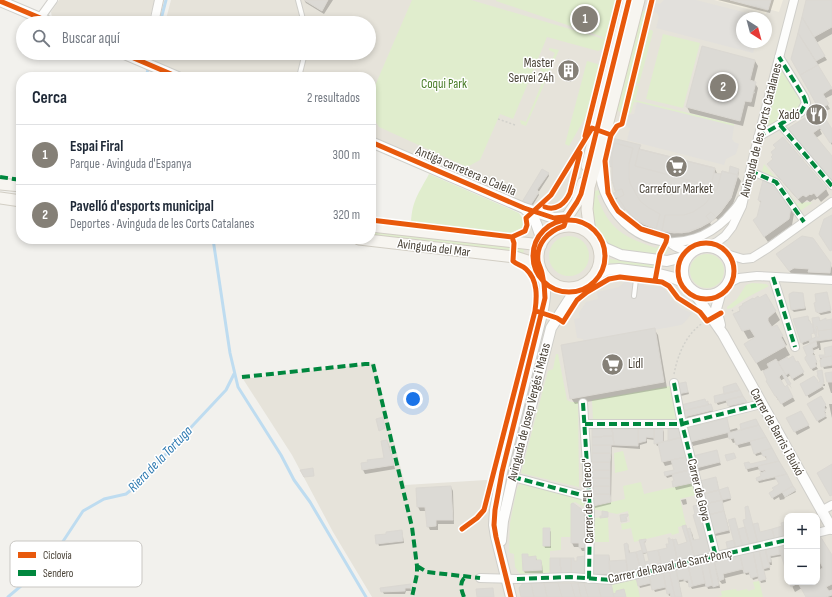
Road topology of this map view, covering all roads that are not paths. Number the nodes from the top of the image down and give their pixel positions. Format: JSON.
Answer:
{"nodes":[{"id":1,"x":53,"y":0,"type":"edge"},
{"id":2,"x":159,"y":0,"type":"edge"},
{"id":3,"x":298,"y":0,"type":"edge"},
{"id":4,"x":629,"y":0,"type":"edge"},
{"id":5,"x":639,"y":0,"type":"edge"},
{"id":6,"x":794,"y":0,"type":"edge"},
{"id":7,"x":0,"y":1,"type":"edge"},
{"id":8,"x":35,"y":16,"type":"edge"},
{"id":9,"x":41,"y":16,"type":"edge"},
{"id":10,"x":156,"y":16,"type":"edge"},
{"id":11,"x":302,"y":16,"type":"edge"},
{"id":12,"x":779,"y":57,"type":"junction"},
{"id":13,"x":143,"y":60,"type":"edge"},
{"id":14,"x":303,"y":60,"type":"edge"},
{"id":15,"x":166,"y":72,"type":"edge"},
{"id":16,"x":300,"y":72,"type":"edge"},
{"id":17,"x":780,"y":125,"type":"junction"},
{"id":18,"x":758,"y":137,"type":"junction"},
{"id":19,"x":602,"y":142,"type":"junction"},
{"id":20,"x":376,"y":144,"type":"edge"},
{"id":21,"x":750,"y":171,"type":"junction"},
{"id":22,"x":0,"y":184,"type":"edge"},
{"id":23,"x":16,"y":186,"type":"edge"},
{"id":24,"x":832,"y":186,"type":"edge"},
{"id":25,"x":746,"y":190,"type":"junction"},
{"id":26,"x":0,"y":198,"type":"edge"},
{"id":27,"x":16,"y":200,"type":"edge"},
{"id":28,"x":832,"y":202,"type":"edge"},
{"id":29,"x":524,"y":208,"type":"junction"},
{"id":30,"x":804,"y":222,"type":"junction"},
{"id":31,"x":565,"y":223,"type":"junction"},
{"id":32,"x":376,"y":227,"type":"edge"},
{"id":33,"x":592,"y":236,"type":"junction"},
{"id":34,"x":376,"y":241,"type":"edge"},
{"id":35,"x":542,"y":243,"type":"junction"},
{"id":36,"x":670,"y":243,"type":"junction"},
{"id":37,"x":706,"y":247,"type":"junction"},
{"id":38,"x":691,"y":253,"type":"junction"},
{"id":39,"x":723,"y":253,"type":"junction"},
{"id":40,"x":540,"y":269,"type":"junction"},
{"id":41,"x":637,"y":271,"type":"junction"},
{"id":42,"x":773,"y":277,"type":"junction"},
{"id":43,"x":593,"y":278,"type":"junction"},
{"id":44,"x":832,"y":280,"type":"edge"},
{"id":45,"x":584,"y":285,"type":"junction"},
{"id":46,"x":689,"y":287,"type":"junction"},
{"id":47,"x":724,"y":287,"type":"junction"},
{"id":48,"x":634,"y":296,"type":"dead end"},
{"id":49,"x":723,"y":334,"type":"junction"},
{"id":50,"x":795,"y":347,"type":"dead end"},
{"id":51,"x":674,"y":383,"type":"road end"},
{"id":52,"x":583,"y":403,"type":"dead end"},
{"id":53,"x":761,"y":404,"type":"junction"},
{"id":54,"x":585,"y":424,"type":"junction"},
{"id":55,"x":682,"y":424,"type":"junction"},
{"id":56,"x":513,"y":477,"type":"junction"},
{"id":57,"x":589,"y":497,"type":"junction"},
{"id":58,"x":832,"y":505,"type":"edge"},
{"id":59,"x":821,"y":511,"type":"junction"},
{"id":60,"x":832,"y":529,"type":"edge"},
{"id":61,"x":820,"y":532,"type":"edge"},
{"id":62,"x":784,"y":541,"type":"edge"},
{"id":63,"x":500,"y":551,"type":"junction"},
{"id":64,"x":716,"y":557,"type":"junction"},
{"id":65,"x":480,"y":578,"type":"dead end"},
{"id":66,"x":506,"y":578,"type":"junction"},
{"id":67,"x":589,"y":578,"type":"junction"},
{"id":68,"x":510,"y":597,"type":"edge"}],
"edges":[{"from":1,"to":9,"type":"street"},
{"from":2,"to":10,"type":"street"},
{"from":3,"to":11,"type":"lane"},
{"from":4,"to":31,"type":"main road"},
{"from":5,"to":19,"type":"main road"},
{"from":6,"to":12,"type":"street","name":"Avinguda de les Corts Catalanes"},
{"from":7,"to":8,"type":"street"},
{"from":12,"to":17,"type":"street"},
{"from":12,"to":18,"type":"street","name":"Avinguda de les Corts Catalanes"},
{"from":13,"to":15,"type":"street"},
{"from":14,"to":16,"type":"lane"},
{"from":17,"to":18,"type":"street"},
{"from":17,"to":24,"type":"street"},
{"from":18,"to":21,"type":"street","name":"Avinguda de les Corts Catalanes"},
{"from":19,"to":33,"type":"main road"},
{"from":19,"to":36,"type":"street"},
{"from":20,"to":29,"type":"street","name":"Antiga carretera a Calella"},
{"from":21,"to":25,"type":"street","name":"Avinguda de les Corts Catalanes"},
{"from":21,"to":30,"type":"street"},
{"from":22,"to":23,"type":"main road"},
{"from":25,"to":36,"type":"street"},
{"from":25,"to":37,"type":"street","name":"Avinguda de les Corts Catalanes"},
{"from":26,"to":27,"type":"main road"},
{"from":28,"to":30,"type":"street"},
{"from":29,"to":31,"type":"street","name":"Antiga carretera a Calella"},
{"from":29,"to":35,"type":"street","name":"Antiga carretera a Calella"},
{"from":30,"to":39,"type":"street"},
{"from":31,"to":33,"type":"main road"},
{"from":31,"to":35,"type":"main road"},
{"from":32,"to":35,"type":"main road","name":"Avinguda del Mar"},
{"from":33,"to":38,"type":"street"},
{"from":33,"to":43,"type":"main road"},
{"from":34,"to":40,"type":"main road","name":"Avinguda del Mar"},
{"from":35,"to":40,"type":"main road"},
{"from":36,"to":38,"type":"street"},
{"from":37,"to":38,"type":"street"},
{"from":37,"to":39,"type":"street"},
{"from":38,"to":46,"type":"street"},
{"from":39,"to":47,"type":"street"},
{"from":40,"to":45,"type":"main road"},
{"from":40,"to":63,"type":"street","name":"Avinguda de Josep Vergés i Matas"},
{"from":41,"to":43,"type":"street"},
{"from":41,"to":46,"type":"street"},
{"from":41,"to":48,"type":"lane"},
{"from":42,"to":44,"type":"street"},
{"from":42,"to":47,"type":"street"},
{"from":42,"to":50,"type":"street"},
{"from":43,"to":45,"type":"main road"},
{"from":45,"to":56,"type":"street","name":"Avinguda de Josep Vergés i Matas"},
{"from":46,"to":47,"type":"street"},
{"from":46,"to":49,"type":"street","name":"Carrer de Barris i Buixó"},
{"from":47,"to":49,"type":"street","name":"Carrer de Barris i Buixó"},
{"from":49,"to":53,"type":"street","name":"Carrer de Barris i Buixó"},
{"from":51,"to":55,"type":"street","name":"Carrer de Goya"},
{"from":52,"to":54,"type":"street","name":"Carrer de \"El Greco\""},
{"from":53,"to":55,"type":"street"},
{"from":53,"to":59,"type":"street","name":"Carrer de Barris i Buixó"},
{"from":54,"to":55,"type":"street"},
{"from":54,"to":57,"type":"street","name":"Carrer de \"El Greco\""},
{"from":55,"to":64,"type":"street","name":"Carrer de Goya"},
{"from":56,"to":57,"type":"street"},
{"from":56,"to":63,"type":"street","name":"Avinguda de Josep Vergés i Matas"},
{"from":57,"to":67,"type":"street","name":"Carrer de \"El Greco\""},
{"from":58,"to":59,"type":"street"},
{"from":59,"to":60,"type":"street","name":"Carrer de Barris i Buixó"},
{"from":60,"to":61,"type":"street"},
{"from":62,"to":64,"type":"street","name":"Carrer del Raval de Sant Ponç"},
{"from":63,"to":66,"type":"street","name":"Avinguda de Josep Vergés i Matas"},
{"from":64,"to":67,"type":"street","name":"Carrer del Raval de Sant Ponç"},
{"from":65,"to":66,"type":"street","name":"Carrer del Raval de Sant Ponç"},
{"from":66,"to":67,"type":"street","name":"Carrer del Raval de Sant Ponç"},
{"from":66,"to":68,"type":"street","name":"Avinguda de Josep Vergés i Matas"}]}
